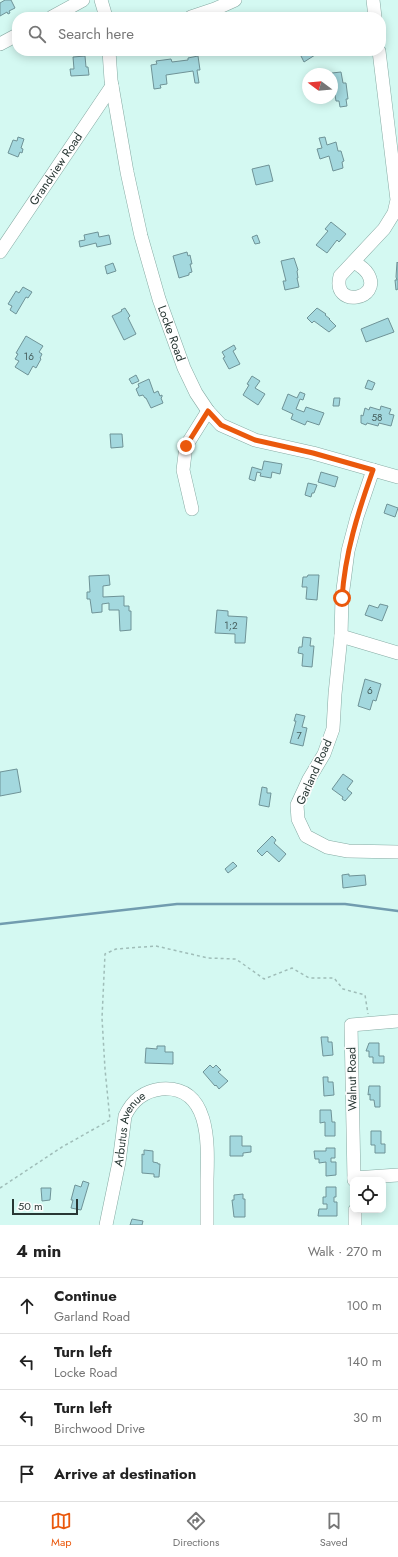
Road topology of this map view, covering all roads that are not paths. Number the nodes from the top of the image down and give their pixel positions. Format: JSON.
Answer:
{"nodes":[{"id":1,"x":83,"y":0,"type":"edge"},
{"id":2,"x":102,"y":0,"type":"edge"},
{"id":3,"x":235,"y":0,"type":"edge"},
{"id":4,"x":373,"y":0,"type":"edge"},
{"id":5,"x":61,"y":12,"type":"edge"},
{"id":6,"x":105,"y":12,"type":"edge"},
{"id":7,"x":206,"y":12,"type":"edge"},
{"id":8,"x":374,"y":12,"type":"edge"},
{"id":9,"x":12,"y":38,"type":"edge"},
{"id":10,"x":0,"y":44,"type":"edge"},
{"id":11,"x":109,"y":56,"type":"edge"},
{"id":12,"x":380,"y":56,"type":"edge"},
{"id":13,"x":112,"y":86,"type":"junction"},
{"id":14,"x":397,"y":208,"type":"edge"},
{"id":15,"x":0,"y":252,"type":"edge"},
{"id":16,"x":354,"y":262,"type":"dead end"},
{"id":17,"x":208,"y":411,"type":"junction"},
{"id":18,"x":373,"y":470,"type":"junction"},
{"id":19,"x":398,"y":477,"type":"edge"},
{"id":20,"x":192,"y":509,"type":"dead end"},
{"id":21,"x":341,"y":636,"type":"junction"},
{"id":22,"x":398,"y":654,"type":"edge"},
{"id":23,"x":398,"y":852,"type":"edge"},
{"id":24,"x":398,"y":1021,"type":"edge"},
{"id":25,"x":398,"y":1175,"type":"edge"},
{"id":26,"x":354,"y":1177,"type":"edge"},
{"id":27,"x":376,"y":1177,"type":"edge"},
{"id":28,"x":355,"y":1213,"type":"edge"},
{"id":29,"x":106,"y":1225,"type":"edge"},
{"id":30,"x":207,"y":1225,"type":"edge"},
{"id":31,"x":355,"y":1225,"type":"edge"}],
"edges":[{"from":1,"to":5,"type":"street"},
{"from":2,"to":6,"type":"street"},
{"from":3,"to":7,"type":"street"},
{"from":4,"to":8,"type":"street"},
{"from":9,"to":10,"type":"street"},
{"from":11,"to":13,"type":"street","name":"Locke Road"},
{"from":12,"to":14,"type":"street"},
{"from":13,"to":15,"type":"street","name":"Grandview Road"},
{"from":13,"to":17,"type":"street","name":"Locke Road"},
{"from":14,"to":16,"type":"street"},
{"from":17,"to":18,"type":"street","name":"Locke Road"},
{"from":17,"to":20,"type":"street"},
{"from":18,"to":19,"type":"street","name":"Locke Road"},
{"from":18,"to":21,"type":"street","name":"Garland Road"},
{"from":21,"to":22,"type":"street"},
{"from":21,"to":23,"type":"street","name":"Garland Road"},
{"from":24,"to":26,"type":"street","name":"Walnut Road"},
{"from":25,"to":27,"type":"street"},
{"from":28,"to":31,"type":"street"},
{"from":29,"to":30,"type":"street","name":"Arbutus Avenue"}]}
